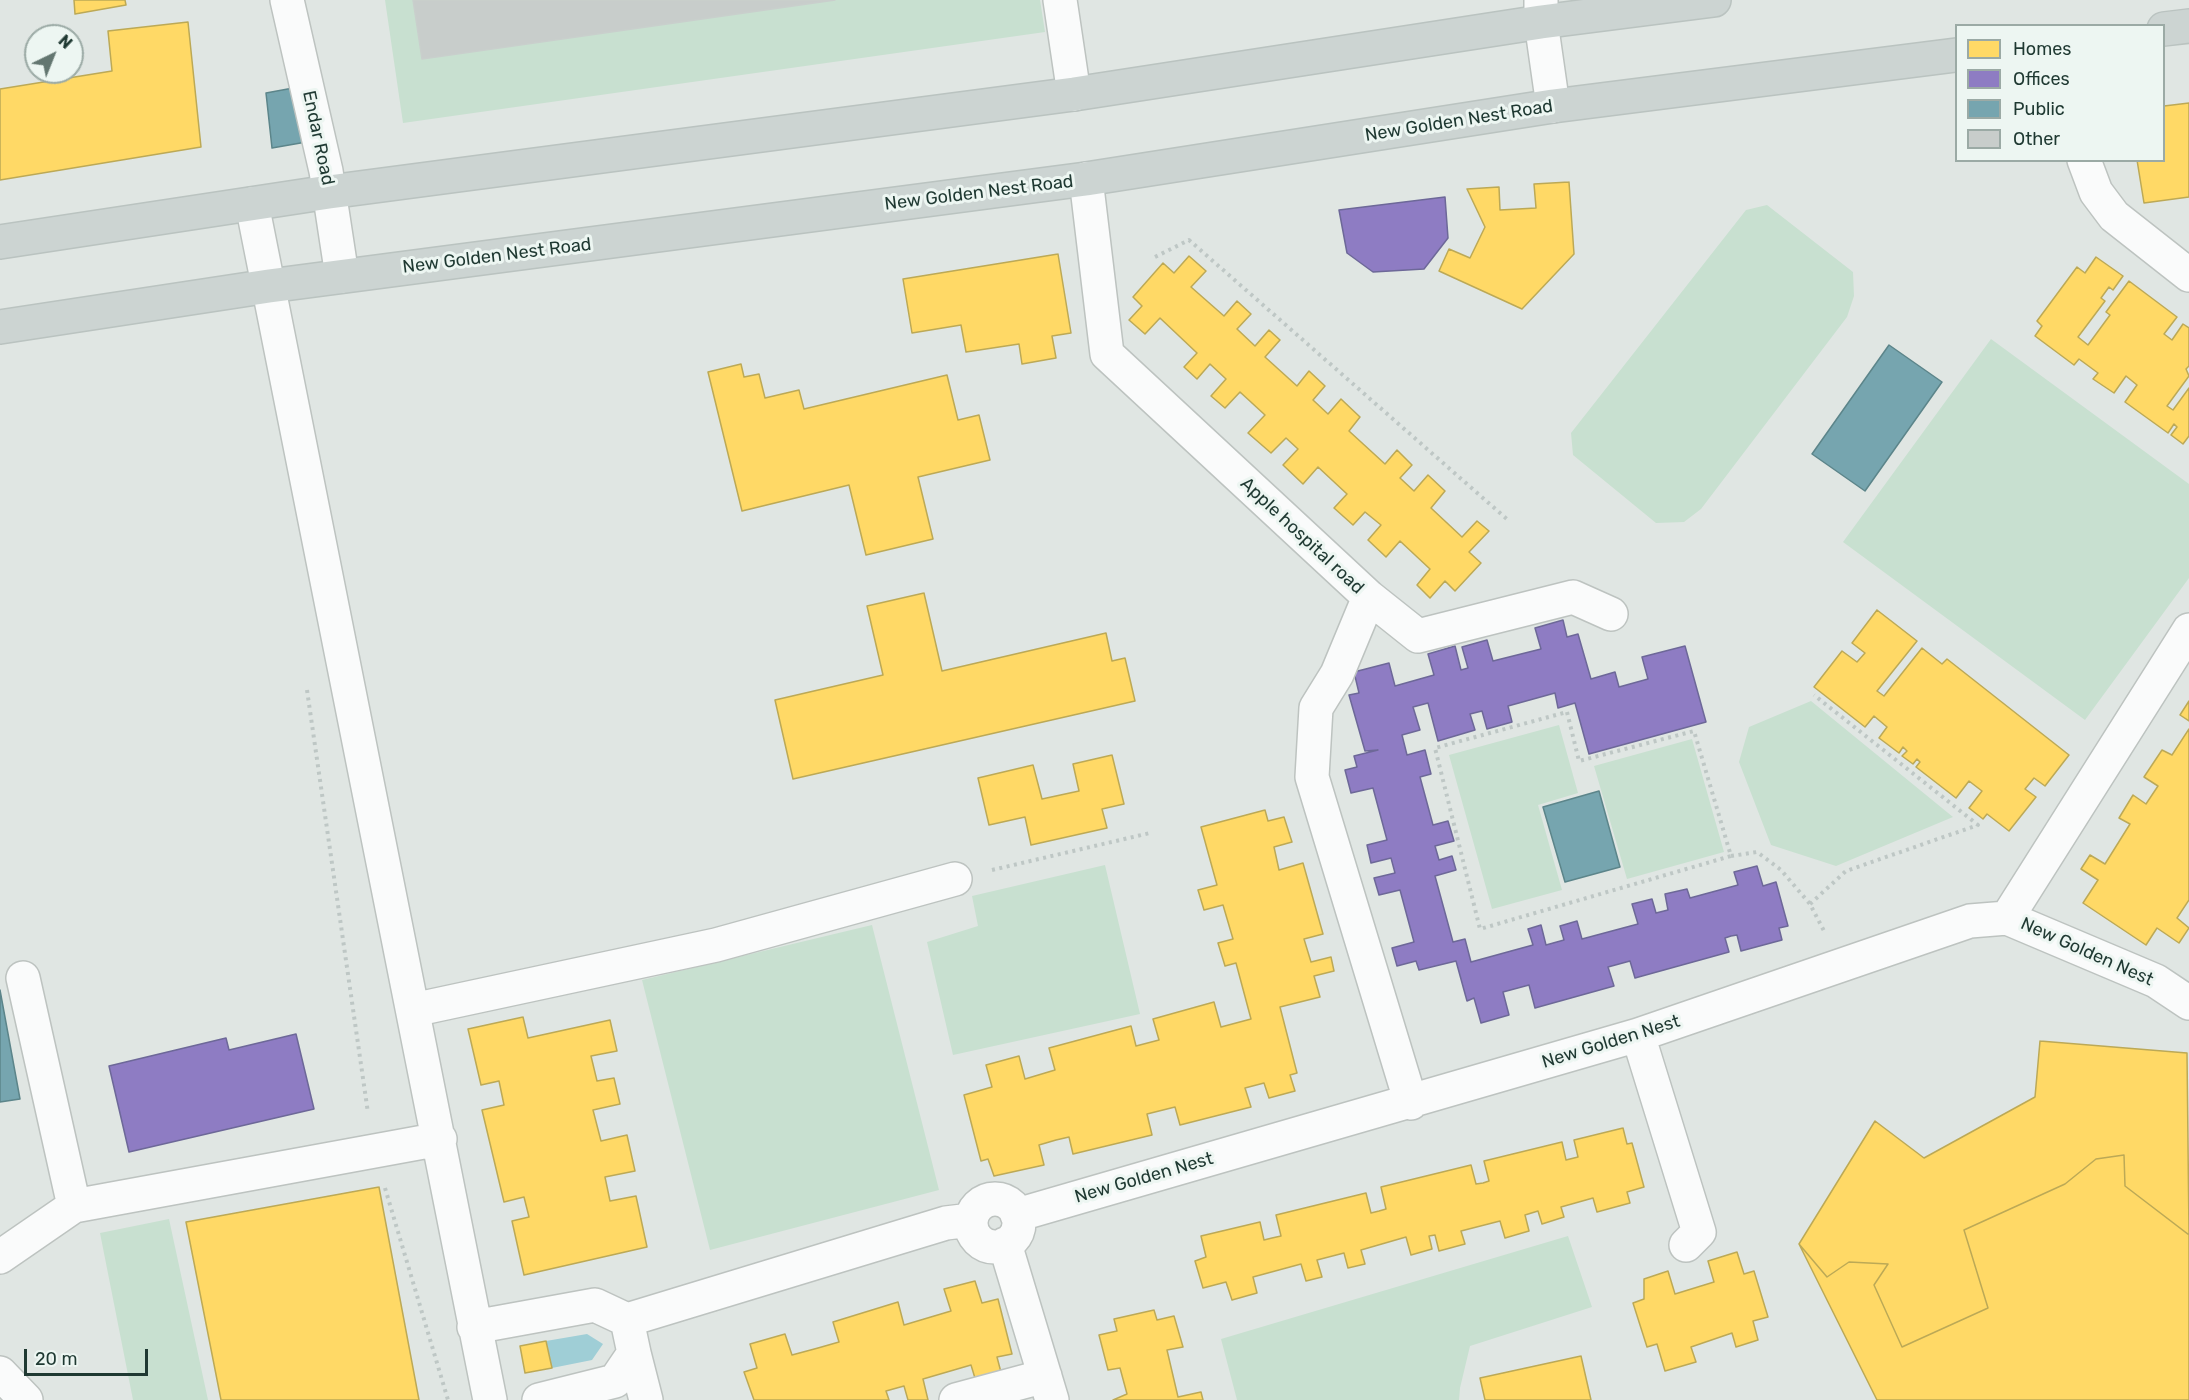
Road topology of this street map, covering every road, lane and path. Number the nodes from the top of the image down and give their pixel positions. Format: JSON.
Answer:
{"nodes":[{"id":1,"x":287,"y":0,"type":"edge"},
{"id":2,"x":1060,"y":0,"type":"edge"},
{"id":3,"x":1714,"y":0,"type":"edge"},
{"id":4,"x":1541,"y":11,"type":"edge"},
{"id":5,"x":2189,"y":26,"type":"edge"},
{"id":6,"x":2165,"y":29,"type":"edge"},
{"id":7,"x":1955,"y":55,"type":"edge"},
{"id":8,"x":1074,"y":94,"type":"junction"},
{"id":9,"x":1553,"y":106,"type":"junction"},
{"id":10,"x":2085,"y":162,"type":"edge"},
{"id":11,"x":1086,"y":179,"type":"junction"},
{"id":12,"x":329,"y":192,"type":"junction"},
{"id":13,"x":252,"y":204,"type":"junction"},
{"id":14,"x":0,"y":242,"type":"edge"},
{"id":15,"x":1155,"y":257,"type":"dead end"},
{"id":16,"x":2189,"y":275,"type":"edge"},
{"id":17,"x":342,"y":276,"type":"junction"},
{"id":18,"x":269,"y":286,"type":"junction"},
{"id":19,"x":0,"y":327,"type":"edge"},
{"id":20,"x":1508,"y":520,"type":"dead end"},
{"id":21,"x":1369,"y":597,"type":"junction"},
{"id":22,"x":1611,"y":614,"type":"dead end"},
{"id":23,"x":2189,"y":630,"type":"edge"},
{"id":24,"x":306,"y":688,"type":"dead end"},
{"id":25,"x":1814,"y":695,"type":"dead end"},
{"id":26,"x":1150,"y":833,"type":"dead end"},
{"id":27,"x":1731,"y":856,"type":"junction"},
{"id":28,"x":988,"y":871,"type":"dead end"},
{"id":29,"x":955,"y":879,"type":"dead end"},
{"id":30,"x":1810,"y":904,"type":"junction"},
{"id":31,"x":2007,"y":918,"type":"junction"},
{"id":32,"x":1827,"y":937,"type":"dead end"},
{"id":33,"x":23,"y":978,"type":"dead end"},
{"id":34,"x":2189,"y":1003,"type":"edge"},
{"id":35,"x":413,"y":1010,"type":"junction"},
{"id":36,"x":1638,"y":1035,"type":"junction"},
{"id":37,"x":1411,"y":1103,"type":"junction"},
{"id":38,"x":440,"y":1139,"type":"junction"},
{"id":39,"x":373,"y":1150,"type":"junction"},
{"id":40,"x":74,"y":1206,"type":"junction"},
{"id":41,"x":1011,"y":1230,"type":"junction"},
{"id":42,"x":1686,"y":1245,"type":"dead end"},
{"id":43,"x":0,"y":1257,"type":"edge"},
{"id":44,"x":627,"y":1320,"type":"junction"},
{"id":45,"x":474,"y":1327,"type":"junction"},
{"id":46,"x":634,"y":1353,"type":"junction"},
{"id":47,"x":0,"y":1373,"type":"edge"},
{"id":48,"x":1048,"y":1388,"type":"edge"},
{"id":49,"x":26,"y":1400,"type":"edge"},
{"id":50,"x":448,"y":1400,"type":"edge"},
{"id":51,"x":490,"y":1400,"type":"edge"},
{"id":52,"x":539,"y":1400,"type":"edge"},
{"id":53,"x":646,"y":1400,"type":"edge"},
{"id":54,"x":956,"y":1400,"type":"edge"}],
"edges":[{"from":1,"to":12,"type":"street","name":"Endar Road"},
{"from":2,"to":8,"type":"street"},
{"from":3,"to":4,"type":"main road"},
{"from":4,"to":8,"type":"main road"},
{"from":4,"to":9,"type":"street"},
{"from":5,"to":6,"type":"main road"},
{"from":7,"to":9,"type":"main road","name":"New Golden Nest Road"},
{"from":8,"to":12,"type":"main road"},
{"from":9,"to":11,"type":"main road","name":"New Golden Nest Road"},
{"from":10,"to":16,"type":"street"},
{"from":11,"to":17,"type":"main road","name":"New Golden Nest Road"},
{"from":11,"to":21,"type":"street","name":"Apple hospital road"},
{"from":12,"to":13,"type":"main road"},
{"from":12,"to":17,"type":"street","name":"Endar Road"},
{"from":13,"to":14,"type":"main road"},
{"from":13,"to":18,"type":"street"},
{"from":15,"to":20,"type":"path"},
{"from":17,"to":18,"type":"main road","name":"New Golden Nest Road"},
{"from":18,"to":19,"type":"main road","name":"New Golden Nest Road"},
{"from":18,"to":35,"type":"street"},
{"from":21,"to":22,"type":"street"},
{"from":21,"to":37,"type":"street","name":"Apple hospital road"},
{"from":23,"to":31,"type":"street"},
{"from":24,"to":39,"type":"path"},
{"from":25,"to":30,"type":"path"},
{"from":26,"to":28,"type":"path"},
{"from":27,"to":27,"type":"path"},
{"from":27,"to":30,"type":"path"},
{"from":29,"to":35,"type":"street"},
{"from":30,"to":32,"type":"path"},
{"from":31,"to":34,"type":"street","name":"New Golden Nest"},
{"from":31,"to":36,"type":"street","name":"New Golden Nest"},
{"from":33,"to":40,"type":"street"},
{"from":35,"to":38,"type":"street"},
{"from":36,"to":37,"type":"street","name":"New Golden Nest"},
{"from":36,"to":42,"type":"street"},
{"from":37,"to":41,"type":"street","name":"New Golden Nest"},
{"from":38,"to":39,"type":"street"},
{"from":38,"to":45,"type":"street"},
{"from":39,"to":40,"type":"street"},
{"from":39,"to":50,"type":"path"},
{"from":40,"to":43,"type":"street"},
{"from":41,"to":44,"type":"street"},
{"from":41,"to":48,"type":"street"},
{"from":44,"to":45,"type":"street"},
{"from":44,"to":46,"type":"street"},
{"from":45,"to":51,"type":"street"},
{"from":46,"to":52,"type":"street"},
{"from":46,"to":53,"type":"street"},
{"from":47,"to":49,"type":"street"},
{"from":48,"to":54,"type":"street"}]}
